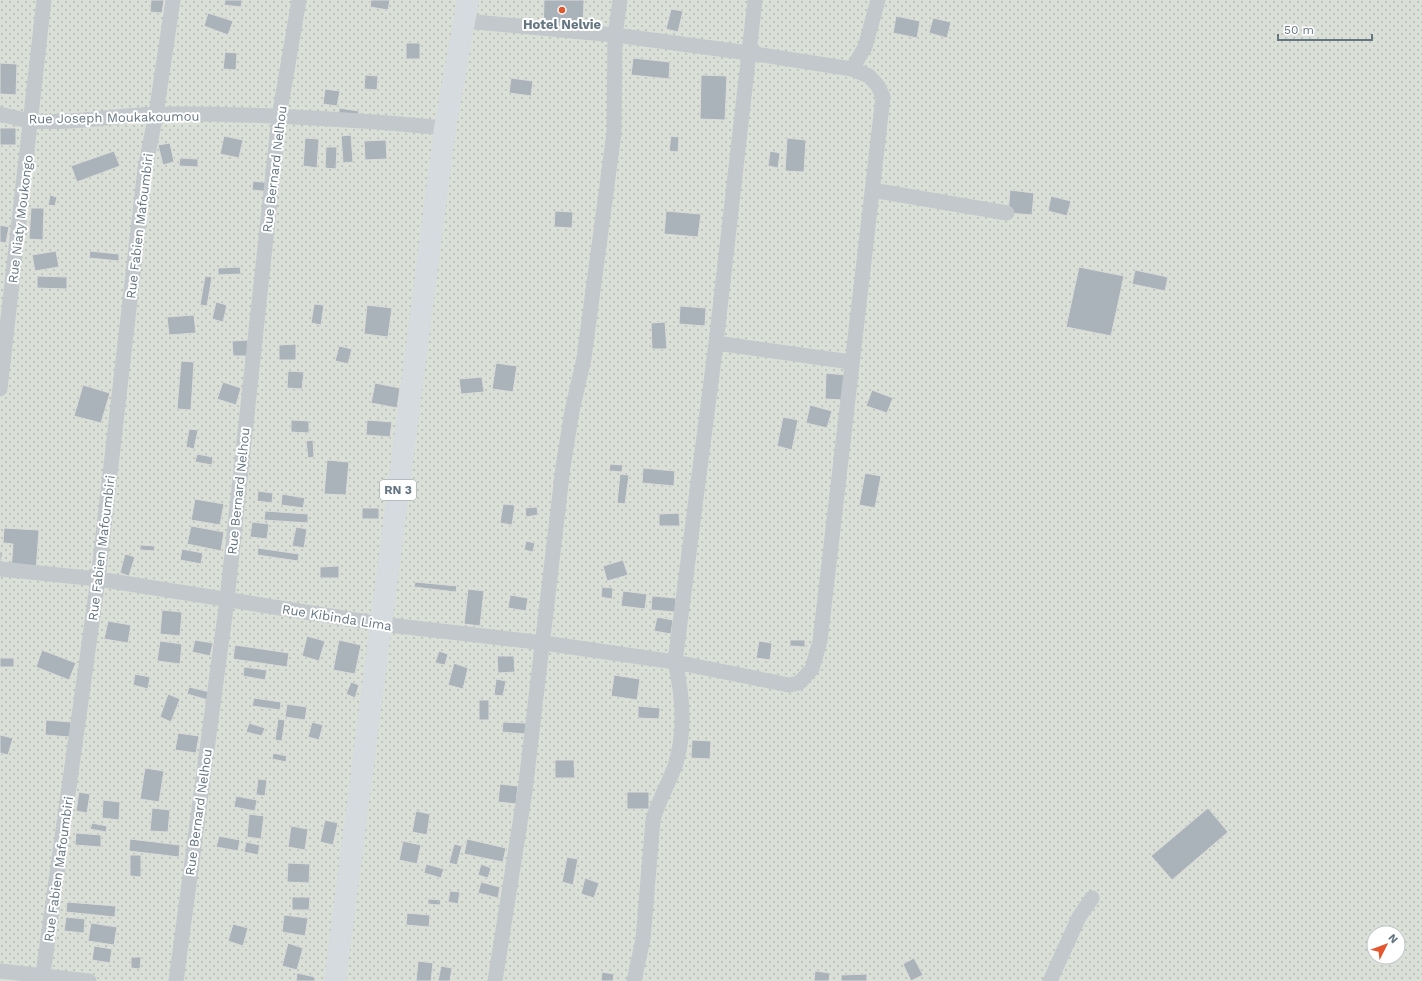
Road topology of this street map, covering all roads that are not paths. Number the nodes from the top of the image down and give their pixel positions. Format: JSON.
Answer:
{"nodes":[{"id":1,"x":44,"y":0,"type":"edge"},
{"id":2,"x":173,"y":0,"type":"edge"},
{"id":3,"x":298,"y":0,"type":"edge"},
{"id":4,"x":620,"y":0,"type":"edge"},
{"id":5,"x":754,"y":0,"type":"edge"},
{"id":6,"x":878,"y":0,"type":"edge"},
{"id":7,"x":466,"y":10,"type":"edge"},
{"id":8,"x":615,"y":35,"type":"junction"},
{"id":9,"x":750,"y":52,"type":"junction"},
{"id":10,"x":852,"y":69,"type":"junction"},
{"id":11,"x":0,"y":114,"type":"edge"},
{"id":12,"x":156,"y":114,"type":"junction"},
{"id":13,"x":279,"y":117,"type":"junction"},
{"id":14,"x":32,"y":121,"type":"junction"},
{"id":15,"x":445,"y":128,"type":"junction"},
{"id":16,"x":872,"y":190,"type":"junction"},
{"id":17,"x":1007,"y":213,"type":"dead end"},
{"id":18,"x":716,"y":343,"type":"junction"},
{"id":19,"x":851,"y":362,"type":"junction"},
{"id":20,"x":0,"y":389,"type":"edge"},
{"id":21,"x":0,"y":569,"type":"edge"},
{"id":22,"x":98,"y":579,"type":"junction"},
{"id":23,"x":226,"y":600,"type":"junction"},
{"id":24,"x":381,"y":624,"type":"junction"},
{"id":25,"x":544,"y":643,"type":"junction"},
{"id":26,"x":675,"y":662,"type":"junction"},
{"id":27,"x":1092,"y":898,"type":"dead end"},
{"id":28,"x":0,"y":971,"type":"edge"},
{"id":29,"x":42,"y":979,"type":"edge"},
{"id":30,"x":89,"y":981,"type":"edge"},
{"id":31,"x":176,"y":981,"type":"edge"},
{"id":32,"x":335,"y":981,"type":"edge"},
{"id":33,"x":495,"y":981,"type":"edge"},
{"id":34,"x":634,"y":981,"type":"edge"},
{"id":35,"x":1050,"y":981,"type":"edge"}],
"edges":[{"from":1,"to":14,"type":"street","name":"Rue Niaty Moukongo"},
{"from":2,"to":12,"type":"street","name":"Rue Fabien Mafoumbiri"},
{"from":3,"to":13,"type":"street","name":"Rue Bernard Nelhou"},
{"from":4,"to":8,"type":"street"},
{"from":5,"to":9,"type":"street"},
{"from":6,"to":10,"type":"street"},
{"from":7,"to":8,"type":"street","name":"Rue Kibinda Lima"},
{"from":7,"to":15,"type":"highway","number":"RN 3"},
{"from":8,"to":9,"type":"street","name":"Rue Kibinda Lima"},
{"from":8,"to":25,"type":"street"},
{"from":9,"to":10,"type":"street","name":"Rue Kibinda Lima"},
{"from":9,"to":18,"type":"street"},
{"from":10,"to":16,"type":"street","name":"Rue Kibinda Lima"},
{"from":11,"to":14,"type":"street","name":"Rue Joseph Moukakoumou"},
{"from":12,"to":13,"type":"street","name":"Rue Joseph Moukakoumou"},
{"from":12,"to":14,"type":"street","name":"Rue Joseph Moukakoumou"},
{"from":12,"to":22,"type":"street","name":"Rue Fabien Mafoumbiri"},
{"from":13,"to":15,"type":"street","name":"Rue Joseph Moukakoumou"},
{"from":13,"to":23,"type":"street","name":"Rue Bernard Nelhou"},
{"from":14,"to":20,"type":"street","name":"Rue Niaty Moukongo"},
{"from":15,"to":24,"type":"highway","number":"RN 3"},
{"from":16,"to":17,"type":"street"},
{"from":16,"to":19,"type":"street","name":"Rue Kibinda Lima"},
{"from":18,"to":19,"type":"street"},
{"from":18,"to":26,"type":"street"},
{"from":19,"to":26,"type":"street","name":"Rue Kibinda Lima"},
{"from":21,"to":22,"type":"street","name":"Rue Kibinda Lima"},
{"from":22,"to":23,"type":"street","name":"Rue Kibinda Lima"},
{"from":22,"to":29,"type":"street","name":"Rue Fabien Mafoumbiri"},
{"from":23,"to":24,"type":"street","name":"Rue Kibinda Lima"},
{"from":23,"to":31,"type":"street","name":"Rue Bernard Nelhou"},
{"from":24,"to":25,"type":"street","name":"Rue Kibinda Lima"},
{"from":24,"to":32,"type":"highway","number":"RN 3"},
{"from":25,"to":26,"type":"street","name":"Rue Kibinda Lima"},
{"from":25,"to":33,"type":"street"},
{"from":26,"to":34,"type":"street"},
{"from":27,"to":35,"type":"street"},
{"from":28,"to":29,"type":"street"},
{"from":29,"to":30,"type":"street"}]}
